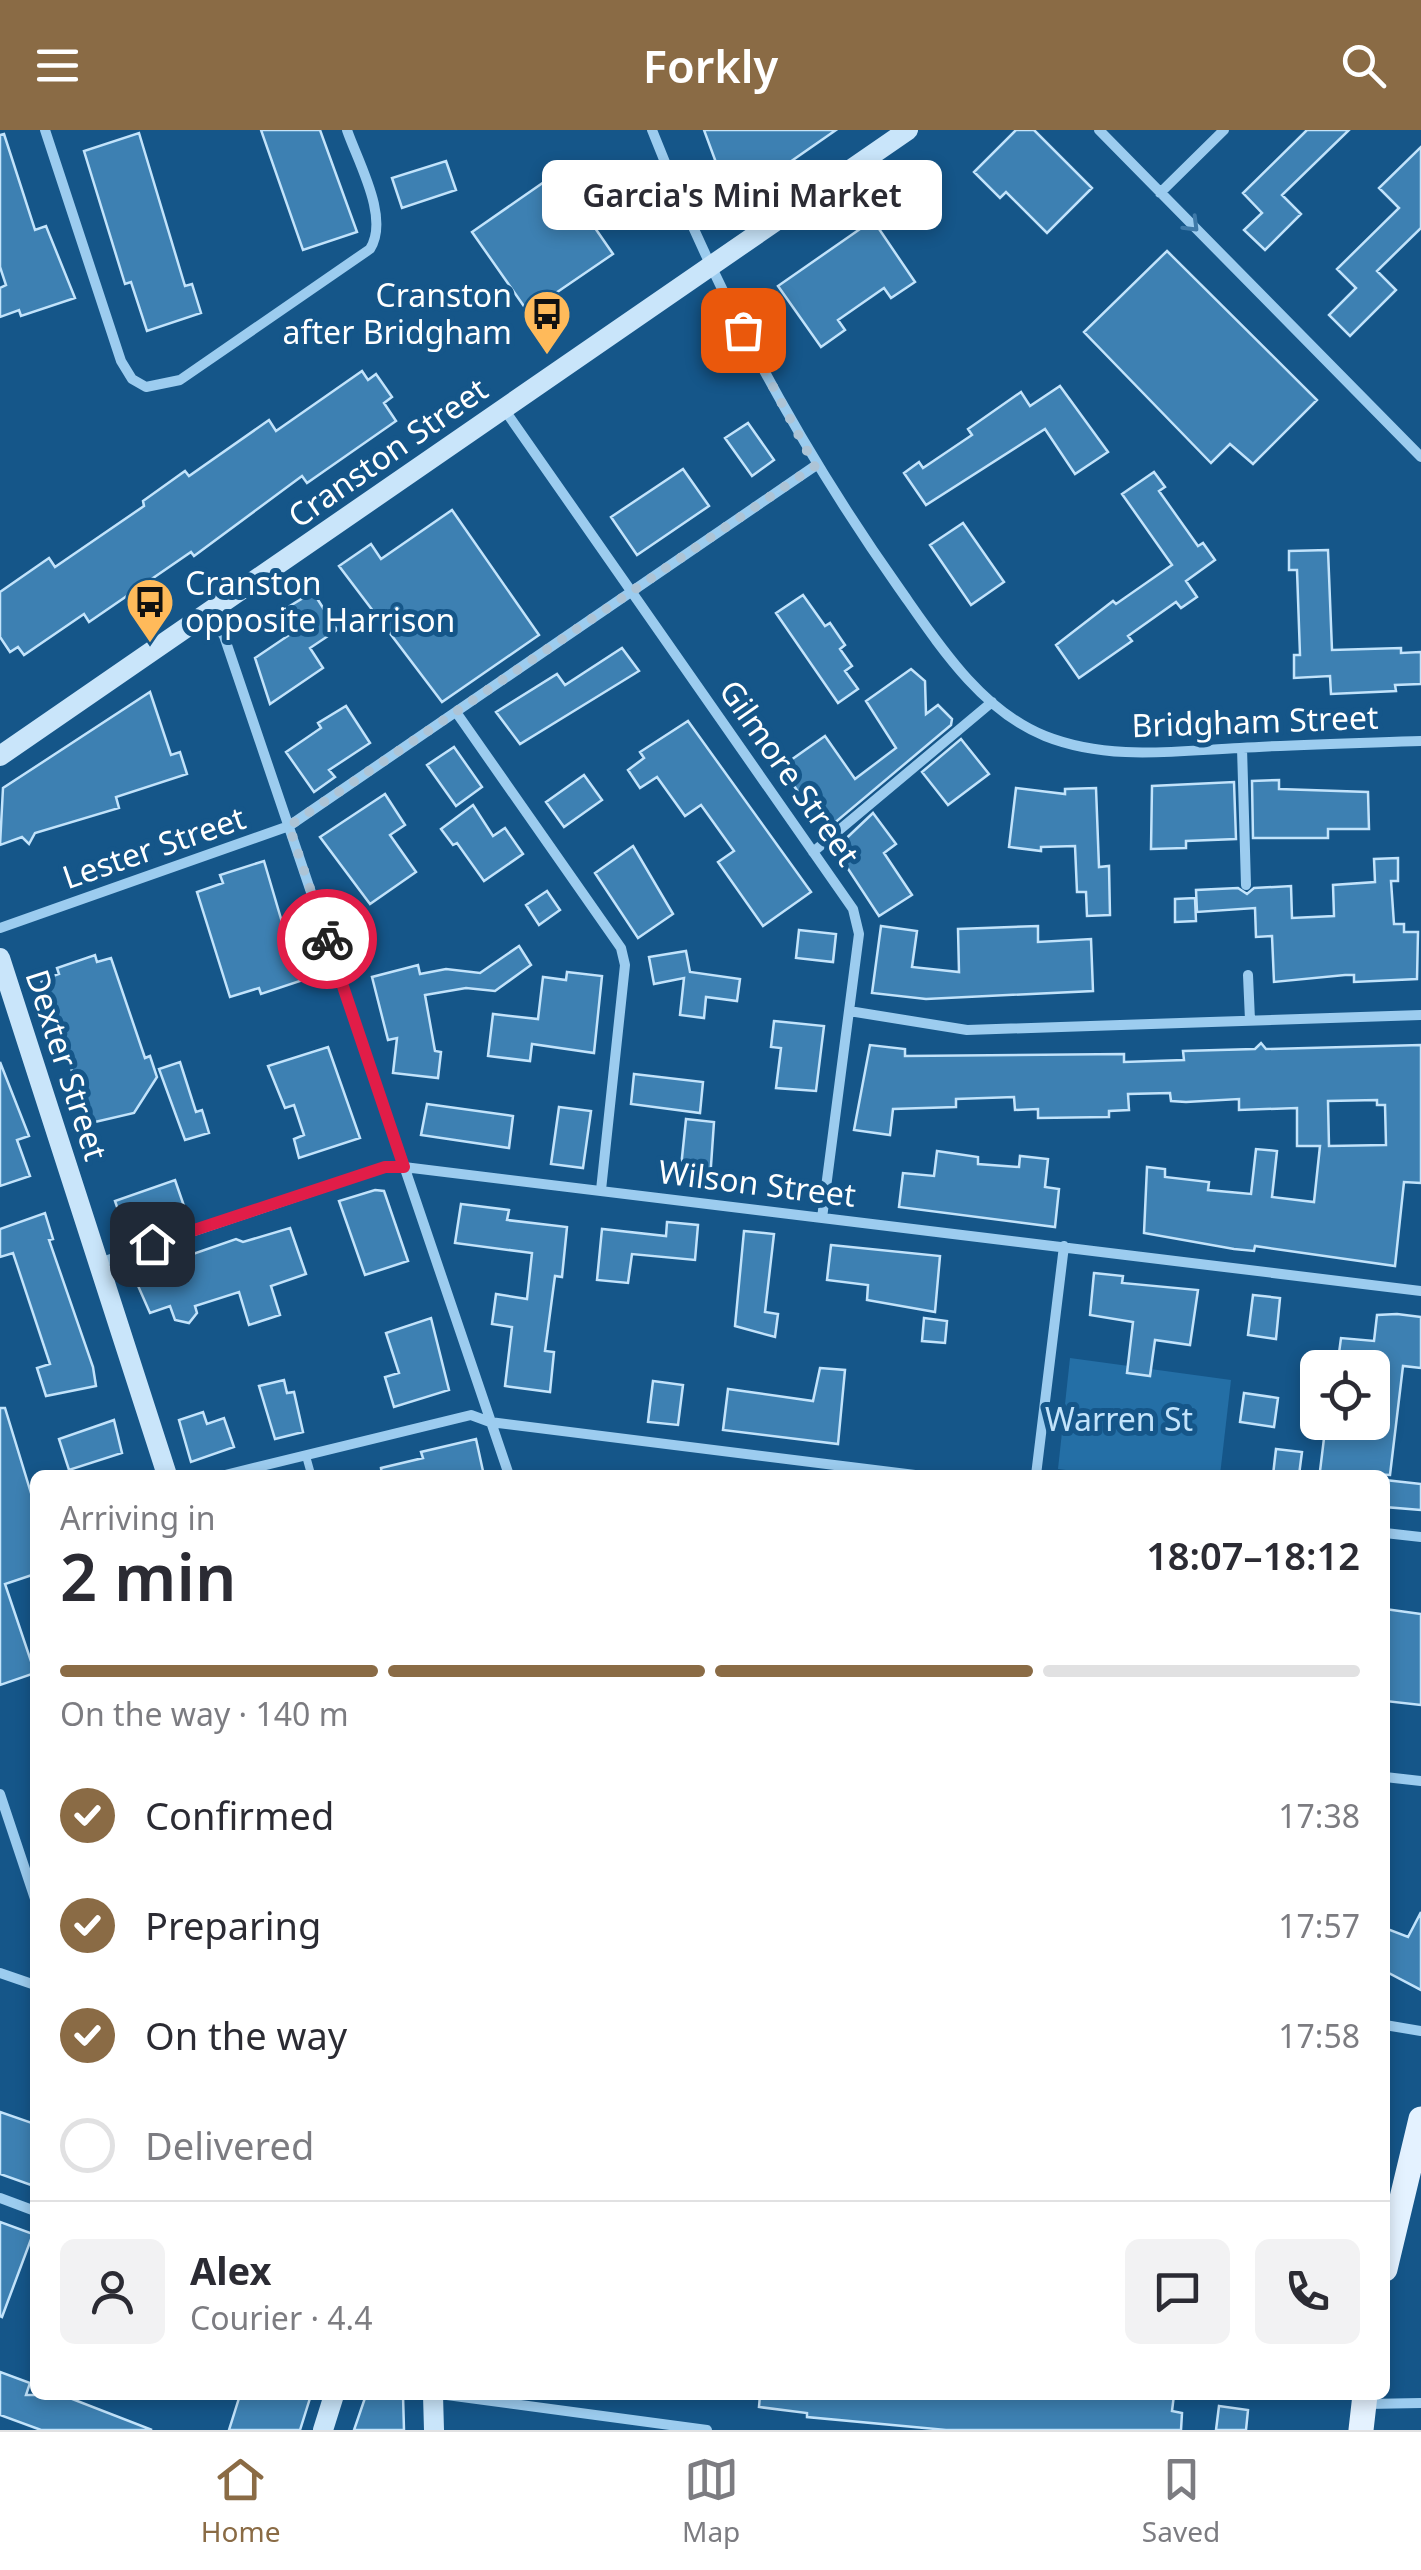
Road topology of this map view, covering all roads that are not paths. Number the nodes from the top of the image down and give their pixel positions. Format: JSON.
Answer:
{"nodes":[{"id":1,"x":45,"y":130,"type":"edge"},
{"id":2,"x":347,"y":130,"type":"edge"},
{"id":3,"x":652,"y":130,"type":"edge"},
{"id":4,"x":908,"y":130,"type":"edge"},
{"id":5,"x":1099,"y":130,"type":"edge"},
{"id":6,"x":1224,"y":130,"type":"edge"},
{"id":7,"x":1160,"y":193,"type":"junction"},
{"id":8,"x":709,"y":266,"type":"junction"},
{"id":9,"x":504,"y":409,"type":"junction"},
{"id":10,"x":1421,"y":457,"type":"edge"},
{"id":11,"x":815,"y":466,"type":"junction"},
{"id":12,"x":630,"y":592,"type":"junction"},
{"id":13,"x":209,"y":613,"type":"junction"},
{"id":14,"x":992,"y":702,"type":"junction"},
{"id":15,"x":456,"y":712,"type":"junction"},
{"id":16,"x":1421,"y":741,"type":"edge"},
{"id":17,"x":1242,"y":748,"type":"junction"},
{"id":18,"x":0,"y":756,"type":"edge"},
{"id":19,"x":289,"y":826,"type":"junction"},
{"id":20,"x":813,"y":852,"type":"junction"},
{"id":21,"x":1246,"y":884,"type":"dead end"},
{"id":22,"x":0,"y":928,"type":"edge"},
{"id":23,"x":0,"y":958,"type":"edge"},
{"id":24,"x":1248,"y":975,"type":"dead end"},
{"id":25,"x":849,"y":1012,"type":"junction"},
{"id":26,"x":1421,"y":1015,"type":"edge"},
{"id":27,"x":1250,"y":1020,"type":"junction"},
{"id":28,"x":404,"y":1167,"type":"junction"},
{"id":29,"x":601,"y":1190,"type":"junction"},
{"id":30,"x":822,"y":1218,"type":"junction"},
{"id":31,"x":1064,"y":1246,"type":"junction"},
{"id":32,"x":99,"y":1262,"type":"junction"},
{"id":33,"x":1421,"y":1291,"type":"edge"},
{"id":34,"x":490,"y":1422,"type":"junction"},
{"id":35,"x":306,"y":1456,"type":"junction"},
{"id":36,"x":165,"y":1470,"type":"edge"},
{"id":37,"x":246,"y":1470,"type":"edge"},
{"id":38,"x":310,"y":1470,"type":"edge"},
{"id":39,"x":506,"y":1470,"type":"edge"},
{"id":40,"x":876,"y":1470,"type":"edge"},
{"id":41,"x":1037,"y":1470,"type":"edge"},
{"id":42,"x":1390,"y":1534,"type":"edge"},
{"id":43,"x":1421,"y":1537,"type":"edge"},
{"id":44,"x":1390,"y":1778,"type":"edge"},
{"id":45,"x":1421,"y":1782,"type":"edge"},
{"id":46,"x":0,"y":1794,"type":"edge"},
{"id":47,"x":30,"y":1885,"type":"edge"},
{"id":48,"x":0,"y":1973,"type":"edge"},
{"id":49,"x":30,"y":1983,"type":"edge"},
{"id":50,"x":1390,"y":2027,"type":"edge"},
{"id":51,"x":1421,"y":2031,"type":"edge"},
{"id":52,"x":1419,"y":2133,"type":"edge"},
{"id":53,"x":0,"y":2198,"type":"edge"},
{"id":54,"x":30,"y":2209,"type":"edge"},
{"id":55,"x":1390,"y":2249,"type":"edge"},
{"id":56,"x":332,"y":2400,"type":"edge"},
{"id":57,"x":433,"y":2400,"type":"edge"},
{"id":58,"x":484,"y":2400,"type":"edge"},
{"id":59,"x":1364,"y":2400,"type":"edge"},
{"id":60,"x":1378,"y":2400,"type":"edge"},
{"id":61,"x":1421,"y":2403,"type":"edge"},
{"id":62,"x":323,"y":2430,"type":"edge"},
{"id":63,"x":434,"y":2430,"type":"edge"},
{"id":64,"x":706,"y":2430,"type":"edge"},
{"id":65,"x":1361,"y":2430,"type":"edge"}],
"edges":[{"from":1,"to":2,"type":"street"},
{"from":3,"to":8,"type":"street","name":"Bridgham Street"},
{"from":4,"to":8,"type":"main road","name":"Cranston Street"},
{"from":5,"to":7,"type":"street"},
{"from":6,"to":7,"type":"street"},
{"from":7,"to":10,"type":"street","one_way":true},
{"from":8,"to":9,"type":"main road","name":"Cranston Street"},
{"from":8,"to":11,"type":"street","name":"Bridgham Street"},
{"from":9,"to":12,"type":"street","name":"Gilmore Street"},
{"from":9,"to":13,"type":"main road","name":"Cranston Street"},
{"from":11,"to":12,"type":"street","name":"Lester Street"},
{"from":11,"to":14,"type":"street","name":"Bridgham Street"},
{"from":12,"to":15,"type":"street","name":"Lester Street"},
{"from":12,"to":20,"type":"street","name":"Gilmore Street"},
{"from":13,"to":18,"type":"main road","name":"Cranston Street"},
{"from":13,"to":19,"type":"street"},
{"from":14,"to":17,"type":"street","name":"Bridgham Street"},
{"from":14,"to":20,"type":"street"},
{"from":15,"to":19,"type":"street","name":"Lester Street"},
{"from":15,"to":29,"type":"street"},
{"from":16,"to":17,"type":"street","name":"Bridgham Street"},
{"from":17,"to":21,"type":"street"},
{"from":19,"to":22,"type":"street","name":"Lester Street"},
{"from":19,"to":28,"type":"street"},
{"from":20,"to":25,"type":"street","name":"Gilmore Street"},
{"from":23,"to":32,"type":"main road","name":"Dexter Street"},
{"from":24,"to":27,"type":"street"},
{"from":25,"to":27,"type":"street"},
{"from":25,"to":30,"type":"street","name":"Gilmore Street"},
{"from":26,"to":27,"type":"street"},
{"from":28,"to":29,"type":"street","name":"Wilson Street"},
{"from":28,"to":32,"type":"street","name":"Wilson Street"},
{"from":28,"to":34,"type":"street"},
{"from":29,"to":30,"type":"street","name":"Wilson Street"},
{"from":30,"to":31,"type":"street","name":"Wilson Street"},
{"from":31,"to":33,"type":"street","name":"Wilson Street"},
{"from":31,"to":41,"type":"street"},
{"from":32,"to":36,"type":"main road","name":"Dexter Street"},
{"from":34,"to":35,"type":"street"},
{"from":34,"to":39,"type":"street"},
{"from":34,"to":40,"type":"street"},
{"from":35,"to":37,"type":"street"},
{"from":35,"to":38,"type":"lane"},
{"from":42,"to":43,"type":"street"},
{"from":44,"to":45,"type":"street"},
{"from":46,"to":47,"type":"street"},
{"from":48,"to":49,"type":"street"},
{"from":50,"to":51,"type":"street"},
{"from":52,"to":55,"type":"main road"},
{"from":53,"to":54,"type":"street"},
{"from":56,"to":62,"type":"main road"},
{"from":57,"to":63,"type":"main road"},
{"from":58,"to":64,"type":"street"},
{"from":59,"to":65,"type":"main road"},
{"from":60,"to":61,"type":"street"}]}
